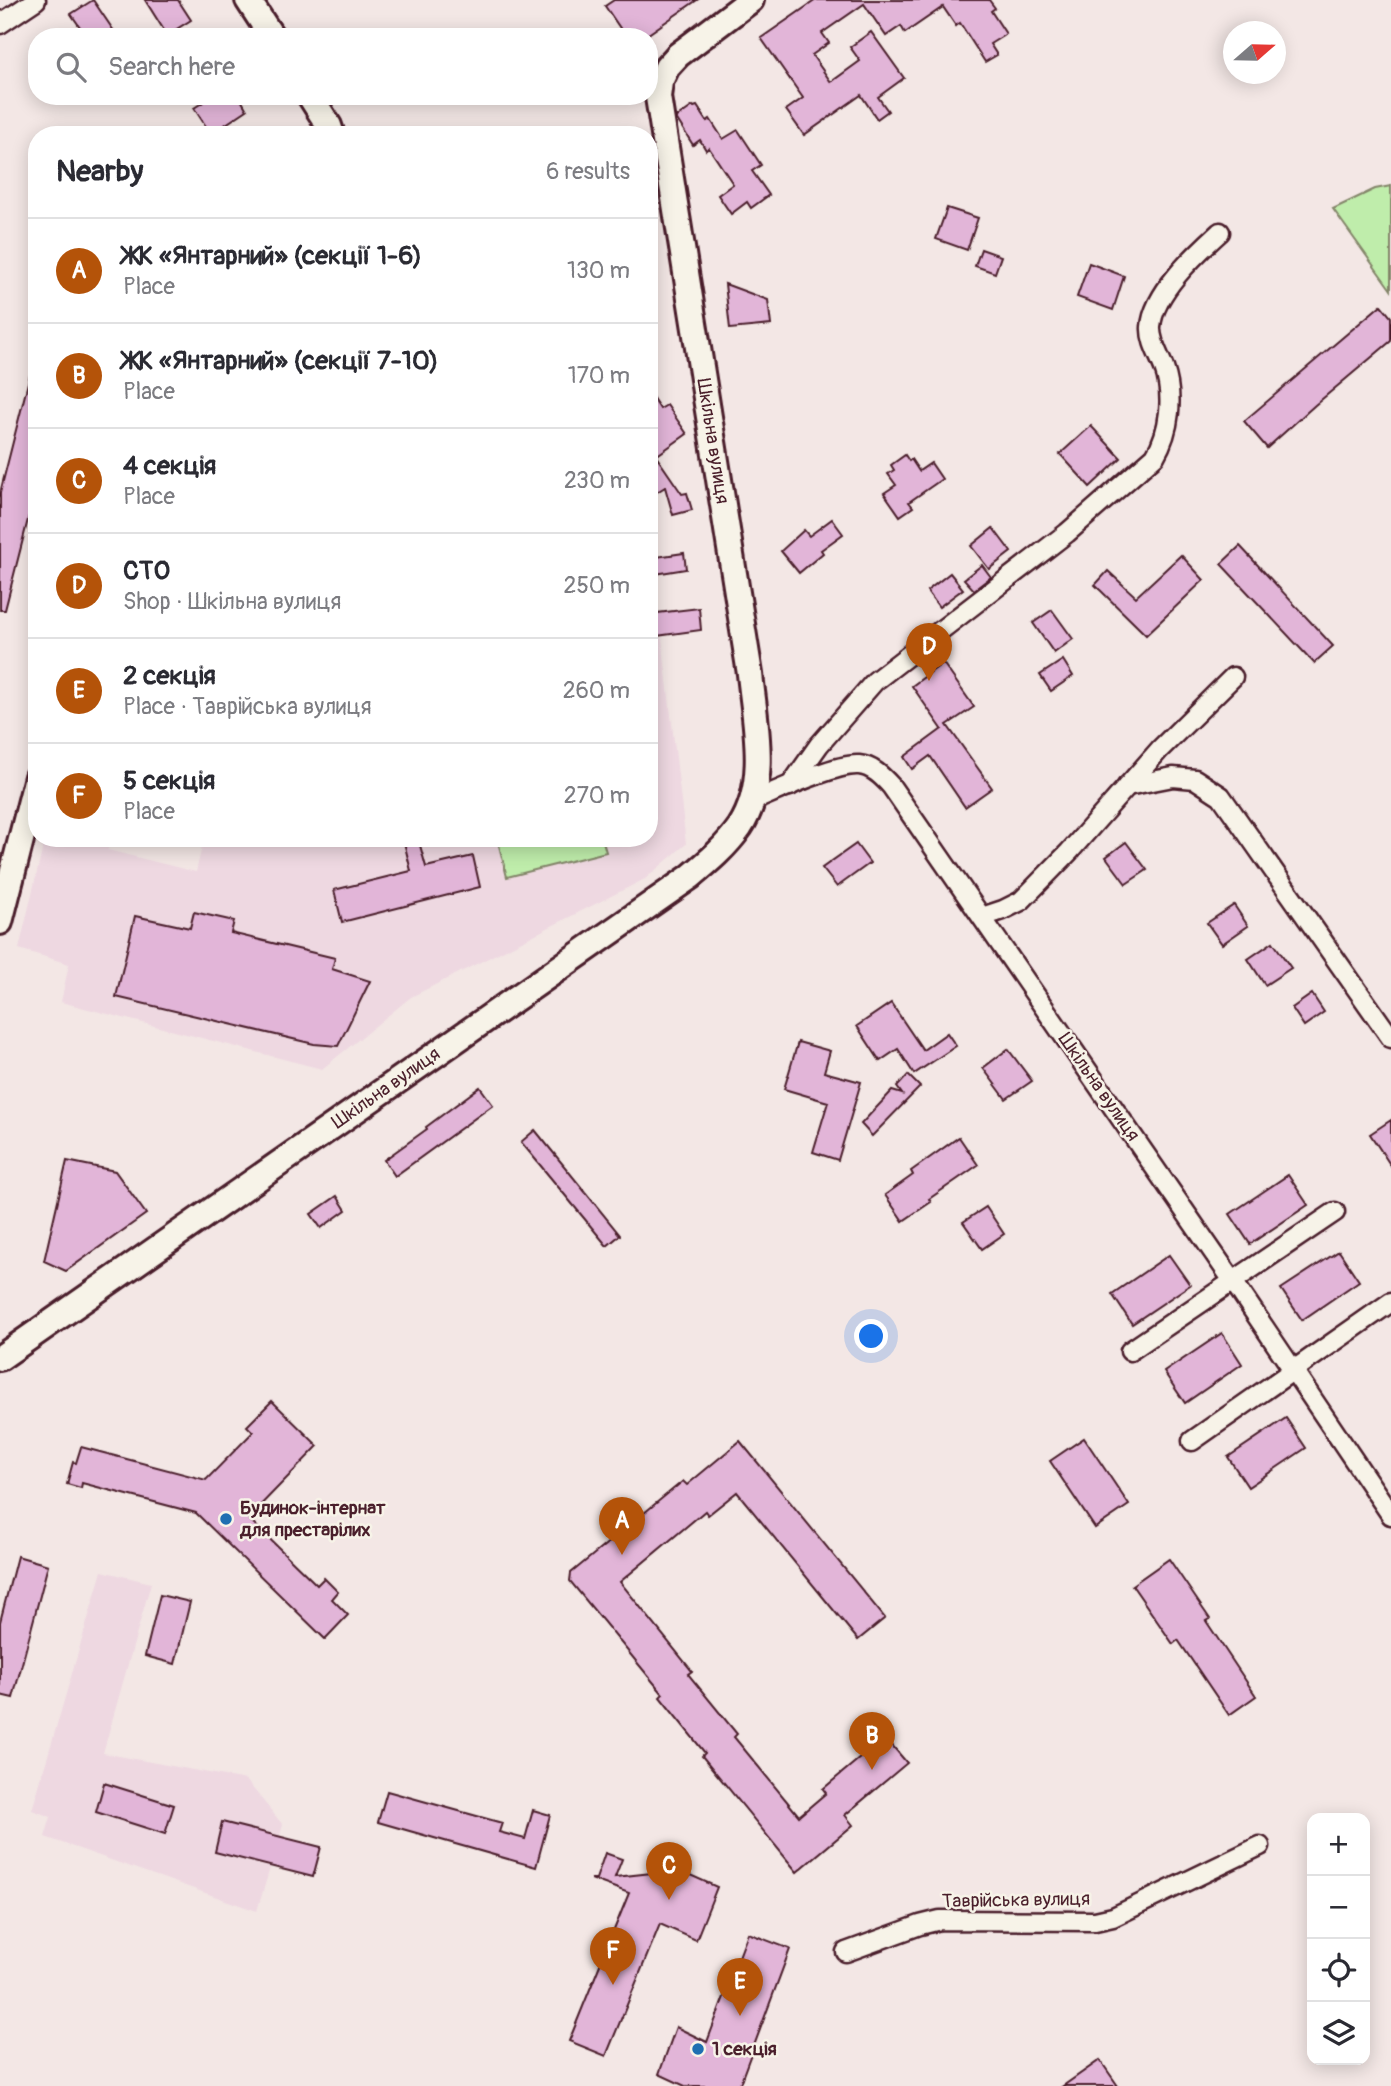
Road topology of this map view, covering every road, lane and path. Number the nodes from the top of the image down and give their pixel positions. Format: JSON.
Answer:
{"nodes":[{"id":1,"x":36,"y":0,"type":"edge"},
{"id":2,"x":248,"y":0,"type":"edge"},
{"id":3,"x":745,"y":2,"type":"edge"},
{"id":4,"x":0,"y":24,"type":"edge"},
{"id":5,"x":266,"y":28,"type":"edge"},
{"id":6,"x":316,"y":105,"type":"edge"},
{"id":7,"x":329,"y":126,"type":"edge"},
{"id":8,"x":1220,"y":232,"type":"dead end"},
{"id":9,"x":1233,"y":677,"type":"dead end"},
{"id":10,"x":790,"y":786,"type":"junction"},
{"id":11,"x":1127,"y":786,"type":"junction"},
{"id":12,"x":753,"y":801,"type":"junction"},
{"id":13,"x":28,"y":812,"type":"edge"},
{"id":14,"x":982,"y":917,"type":"junction"},
{"id":15,"x":0,"y":922,"type":"edge"},
{"id":16,"x":1391,"y":1038,"type":"edge"},
{"id":17,"x":1335,"y":1212,"type":"dead end"},
{"id":18,"x":1233,"y":1281,"type":"junction"},
{"id":19,"x":1391,"y":1302,"type":"edge"},
{"id":20,"x":1130,"y":1351,"type":"dead end"},
{"id":21,"x":0,"y":1358,"type":"edge"},
{"id":22,"x":1293,"y":1370,"type":"junction"},
{"id":23,"x":1192,"y":1441,"type":"dead end"},
{"id":24,"x":1391,"y":1515,"type":"edge"},
{"id":25,"x":1260,"y":1846,"type":"dead end"},
{"id":26,"x":846,"y":1952,"type":"dead end"}],
"edges":[{"from":1,"to":4,"type":"street"},
{"from":2,"to":5,"type":"street"},
{"from":3,"to":12,"type":"street","name":"Шкільна вулиця"},
{"from":6,"to":7,"type":"street"},
{"from":8,"to":10,"type":"street"},
{"from":9,"to":11,"type":"street"},
{"from":10,"to":12,"type":"street","name":"Шкільна вулиця"},
{"from":10,"to":14,"type":"street","name":"Шкільна вулиця"},
{"from":11,"to":14,"type":"street"},
{"from":11,"to":16,"type":"street"},
{"from":12,"to":21,"type":"street","name":"Шкільна вулиця"},
{"from":13,"to":15,"type":"street"},
{"from":14,"to":18,"type":"street","name":"Шкільна вулиця"},
{"from":17,"to":18,"type":"street"},
{"from":18,"to":20,"type":"street"},
{"from":18,"to":22,"type":"street","name":"Шкільна вулиця"},
{"from":19,"to":22,"type":"street"},
{"from":22,"to":23,"type":"street"},
{"from":22,"to":24,"type":"street","name":"Шкільна вулиця"},
{"from":25,"to":26,"type":"street","name":"Таврійська вулиця"}]}
